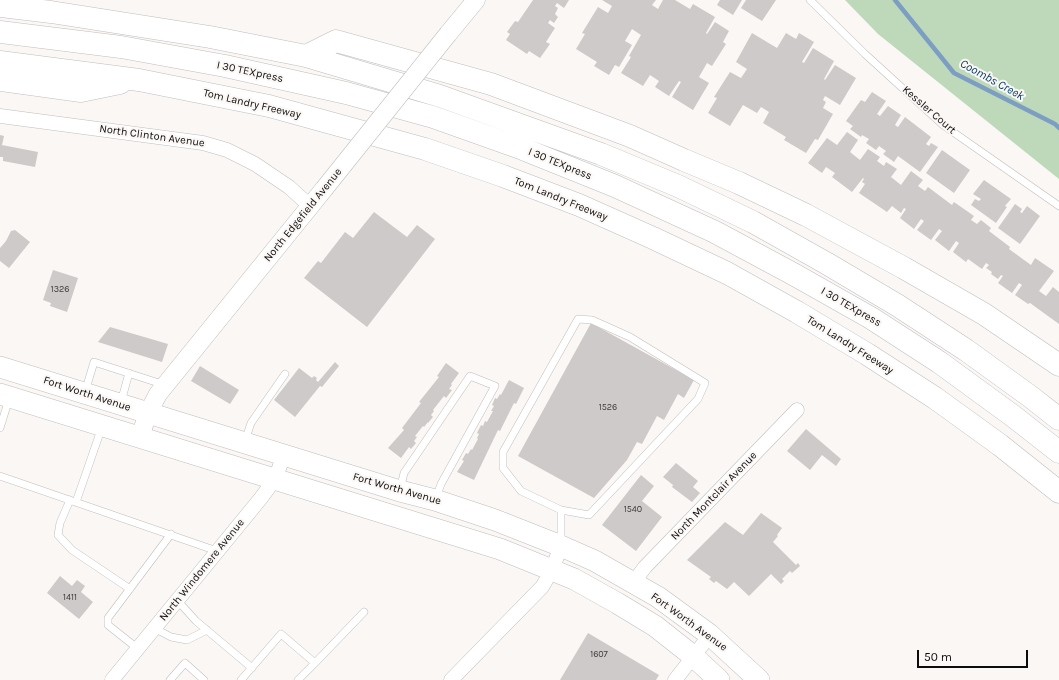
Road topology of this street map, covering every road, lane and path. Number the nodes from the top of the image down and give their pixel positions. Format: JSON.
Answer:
{"nodes":[{"id":1,"x":476,"y":0,"type":"edge"},
{"id":2,"x":810,"y":0,"type":"edge"},
{"id":3,"x":0,"y":6,"type":"edge"},
{"id":4,"x":0,"y":32,"type":"edge"},
{"id":5,"x":306,"y":56,"type":"junction"},
{"id":6,"x":0,"y":62,"type":"edge"},
{"id":7,"x":0,"y":80,"type":"edge"},
{"id":8,"x":139,"y":80,"type":"junction"},
{"id":9,"x":0,"y":116,"type":"edge"},
{"id":10,"x":310,"y":206,"type":"junction"},
{"id":11,"x":1059,"y":206,"type":"edge"},
{"id":12,"x":1059,"y":365,"type":"edge"},
{"id":13,"x":0,"y":367,"type":"edge"},
{"id":14,"x":129,"y":373,"type":"junction"},
{"id":15,"x":285,"y":374,"type":"dead end"},
{"id":16,"x":165,"y":385,"type":"junction"},
{"id":17,"x":85,"y":393,"type":"junction"},
{"id":18,"x":5,"y":395,"type":"edge"},
{"id":19,"x":120,"y":404,"type":"junction"},
{"id":20,"x":796,"y":410,"type":"dead end"},
{"id":21,"x":148,"y":413,"type":"junction"},
{"id":22,"x":1059,"y":419,"type":"edge"},
{"id":23,"x":102,"y":425,"type":"junction"},
{"id":24,"x":0,"y":428,"type":"edge"},
{"id":25,"x":140,"y":437,"type":"junction"},
{"id":26,"x":245,"y":443,"type":"junction"},
{"id":27,"x":1059,"y":452,"type":"edge"},
{"id":28,"x":284,"y":455,"type":"junction"},
{"id":29,"x":0,"y":476,"type":"edge"},
{"id":30,"x":275,"y":479,"type":"junction"},
{"id":31,"x":400,"y":491,"type":"junction"},
{"id":32,"x":1059,"y":492,"type":"edge"},
{"id":33,"x":435,"y":500,"type":"junction"},
{"id":34,"x":73,"y":501,"type":"junction"},
{"id":35,"x":561,"y":510,"type":"junction"},
{"id":36,"x":428,"y":525,"type":"junction"},
{"id":37,"x":171,"y":534,"type":"junction"},
{"id":38,"x":561,"y":546,"type":"junction"},
{"id":39,"x":217,"y":551,"type":"junction"},
{"id":40,"x":552,"y":570,"type":"junction"},
{"id":41,"x":633,"y":582,"type":"junction"},
{"id":42,"x":130,"y":590,"type":"junction"},
{"id":43,"x":177,"y":600,"type":"junction"},
{"id":44,"x":364,"y":612,"type":"dead end"},
{"id":45,"x":154,"y":628,"type":"junction"},
{"id":46,"x":207,"y":630,"type":"junction"},
{"id":47,"x":710,"y":635,"type":"junction"},
{"id":48,"x":137,"y":648,"type":"junction"},
{"id":49,"x":694,"y":656,"type":"junction"},
{"id":50,"x":315,"y":663,"type":"junction"},
{"id":51,"x":252,"y":668,"type":"junction"},
{"id":52,"x":112,"y":680,"type":"edge"},
{"id":53,"x":170,"y":680,"type":"edge"},
{"id":54,"x":204,"y":680,"type":"edge"},
{"id":55,"x":241,"y":680,"type":"edge"},
{"id":56,"x":298,"y":680,"type":"edge"},
{"id":57,"x":451,"y":680,"type":"edge"},
{"id":58,"x":675,"y":680,"type":"edge"},
{"id":59,"x":719,"y":680,"type":"edge"},
{"id":60,"x":759,"y":680,"type":"edge"}],
"edges":[{"from":1,"to":10,"type":"street","name":"North Edgefield Avenue","bridge":true},
{"from":2,"to":11,"type":"lane","name":"Kessler Court"},
{"from":3,"to":5,"type":"highway"},
{"from":4,"to":27,"type":"highway","name":"I 30 TEXpress"},
{"from":5,"to":12,"type":"highway"},
{"from":5,"to":22,"type":"highway"},
{"from":6,"to":8,"type":"highway","name":"Tom Landry Freeway"},
{"from":7,"to":8,"type":"highway"},
{"from":8,"to":32,"type":"highway","name":"Tom Landry Freeway"},
{"from":9,"to":10,"type":"street","name":"North Clinton Avenue"},
{"from":10,"to":16,"type":"street","name":"North Edgefield Avenue"},
{"from":13,"to":17,"type":"main road","name":"Fort Worth Avenue"},
{"from":14,"to":16,"type":"lane"},
{"from":14,"to":17,"type":"lane"},
{"from":14,"to":19,"type":"lane"},
{"from":15,"to":26,"type":"lane"},
{"from":16,"to":21,"type":"street","name":"North Edgefield Avenue"},
{"from":17,"to":19,"type":"main road","name":"Fort Worth Avenue"},
{"from":18,"to":23,"type":"main road"},
{"from":18,"to":24,"type":"lane"},
{"from":19,"to":21,"type":"main road","name":"Fort Worth Avenue"},
{"from":20,"to":41,"type":"street","name":"North Montclair Avenue"},
{"from":21,"to":25,"type":"street","name":"North Edgefield Avenue"},
{"from":21,"to":26,"type":"main road","name":"Fort Worth Avenue"},
{"from":23,"to":25,"type":"main road"},
{"from":23,"to":34,"type":"lane"},
{"from":25,"to":30,"type":"main road"},
{"from":26,"to":28,"type":"main road","name":"Fort Worth Avenue"},
{"from":28,"to":30,"type":"street","name":"North Windomere Avenue"},
{"from":28,"to":31,"type":"main road","name":"Fort Worth Avenue"},
{"from":29,"to":34,"type":"lane"},
{"from":30,"to":36,"type":"main road"},
{"from":30,"to":39,"type":"street","name":"North Windomere Avenue"},
{"from":31,"to":33,"type":"main road","name":"Fort Worth Avenue"},
{"from":31,"to":33,"type":"lane"},
{"from":33,"to":36,"type":"main road"},
{"from":33,"to":38,"type":"main road","name":"Fort Worth Avenue"},
{"from":34,"to":37,"type":"lane"},
{"from":34,"to":42,"type":"lane"},
{"from":35,"to":35,"type":"lane"},
{"from":35,"to":38,"type":"lane"},
{"from":36,"to":40,"type":"main road"},
{"from":37,"to":39,"type":"lane"},
{"from":37,"to":42,"type":"lane"},
{"from":38,"to":40,"type":"street"},
{"from":38,"to":41,"type":"main road","name":"Fort Worth Avenue"},
{"from":39,"to":43,"type":"street","name":"North Windomere Avenue"},
{"from":40,"to":49,"type":"main road"},
{"from":40,"to":57,"type":"street"},
{"from":41,"to":47,"type":"main road","name":"Fort Worth Avenue"},
{"from":42,"to":48,"type":"lane"},
{"from":43,"to":45,"type":"street","name":"North Windomere Avenue"},
{"from":43,"to":46,"type":"lane"},
{"from":44,"to":50,"type":"lane"},
{"from":45,"to":46,"type":"lane"},
{"from":45,"to":48,"type":"street","name":"North Windomere Avenue"},
{"from":46,"to":51,"type":"lane"},
{"from":47,"to":49,"type":"street"},
{"from":47,"to":60,"type":"main road","name":"Fort Worth Avenue"},
{"from":48,"to":52,"type":"street","name":"North Windomere Avenue"},
{"from":49,"to":58,"type":"street"},
{"from":49,"to":59,"type":"main road"},
{"from":50,"to":51,"type":"lane"},
{"from":50,"to":56,"type":"lane"},
{"from":51,"to":55,"type":"lane"},
{"from":53,"to":54,"type":"lane"}]}
